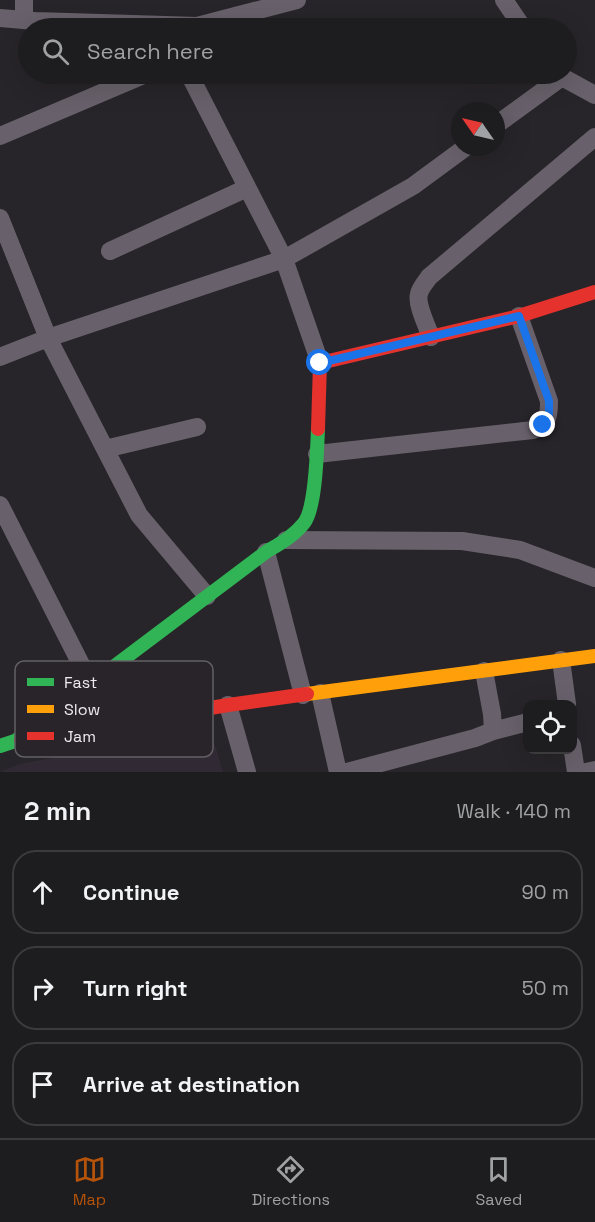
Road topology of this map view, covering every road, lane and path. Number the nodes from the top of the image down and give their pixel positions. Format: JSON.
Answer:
{"nodes":[{"id":1,"x":24,"y":0,"type":"edge"},
{"id":2,"x":297,"y":0,"type":"edge"},
{"id":3,"x":504,"y":0,"type":"edge"},
{"id":4,"x":0,"y":18,"type":"edge"},
{"id":5,"x":24,"y":18,"type":"edge"},
{"id":6,"x":228,"y":18,"type":"edge"},
{"id":7,"x":516,"y":18,"type":"edge"},
{"id":8,"x":18,"y":20,"type":"edge"},
{"id":9,"x":122,"y":84,"type":"edge"},
{"id":10,"x":194,"y":84,"type":"edge"},
{"id":11,"x":549,"y":84,"type":"edge"},
{"id":12,"x":577,"y":84,"type":"edge"},
{"id":13,"x":593,"y":92,"type":"edge"},
{"id":14,"x":505,"y":118,"type":"edge"},
{"id":15,"x":0,"y":136,"type":"edge"},
{"id":16,"x":595,"y":137,"type":"edge"},
{"id":17,"x":454,"y":156,"type":"edge"},
{"id":18,"x":247,"y":188,"type":"junction"},
{"id":19,"x":0,"y":218,"type":"edge"},
{"id":20,"x":110,"y":251,"type":"dead end"},
{"id":21,"x":284,"y":259,"type":"junction"},
{"id":22,"x":595,"y":292,"type":"edge"},
{"id":23,"x":519,"y":316,"type":"junction"},
{"id":24,"x":431,"y":336,"type":"junction"},
{"id":25,"x":48,"y":338,"type":"junction"},
{"id":26,"x":0,"y":357,"type":"edge"},
{"id":27,"x":320,"y":363,"type":"junction"},
{"id":28,"x":197,"y":427,"type":"dead end"},
{"id":29,"x":105,"y":449,"type":"junction"},
{"id":30,"x":317,"y":454,"type":"junction"},
{"id":31,"x":0,"y":505,"type":"edge"},
{"id":32,"x":286,"y":540,"type":"junction"},
{"id":33,"x":266,"y":552,"type":"junction"},
{"id":34,"x":595,"y":578,"type":"edge"},
{"id":35,"x":207,"y":596,"type":"junction"},
{"id":36,"x":595,"y":656,"type":"edge"},
{"id":37,"x":561,"y":660,"type":"junction"},
{"id":38,"x":79,"y":661,"type":"edge"},
{"id":39,"x":121,"y":661,"type":"edge"},
{"id":40,"x":484,"y":671,"type":"junction"},
{"id":41,"x":311,"y":694,"type":"junction"},
{"id":42,"x":566,"y":700,"type":"edge"},
{"id":43,"x":228,"y":705,"type":"junction"},
{"id":44,"x":213,"y":708,"type":"edge"},
{"id":45,"x":523,"y":723,"type":"edge"},
{"id":46,"x":493,"y":731,"type":"junction"},
{"id":47,"x":15,"y":741,"type":"edge"},
{"id":48,"x":0,"y":746,"type":"edge"},
{"id":49,"x":574,"y":754,"type":"edge"},
{"id":50,"x":595,"y":770,"type":"edge"},
{"id":51,"x":247,"y":772,"type":"edge"},
{"id":52,"x":338,"y":772,"type":"edge"},
{"id":53,"x":347,"y":772,"type":"edge"},
{"id":54,"x":576,"y":772,"type":"edge"},
{"id":55,"x":586,"y":772,"type":"edge"}],
"edges":[{"from":1,"to":5,"type":"street"},
{"from":2,"to":6,"type":"street"},
{"from":3,"to":7,"type":"street"},
{"from":4,"to":8,"type":"street"},
{"from":9,"to":15,"type":"street"},
{"from":10,"to":18,"type":"street"},
{"from":11,"to":14,"type":"street"},
{"from":12,"to":13,"type":"street"},
{"from":16,"to":24,"type":"street"},
{"from":17,"to":21,"type":"street"},
{"from":18,"to":20,"type":"street"},
{"from":18,"to":21,"type":"street"},
{"from":19,"to":25,"type":"street"},
{"from":21,"to":25,"type":"street"},
{"from":21,"to":27,"type":"street"},
{"from":22,"to":23,"type":"street"},
{"from":23,"to":24,"type":"street"},
{"from":23,"to":30,"type":"street"},
{"from":24,"to":27,"type":"street"},
{"from":25,"to":26,"type":"street"},
{"from":25,"to":29,"type":"street"},
{"from":27,"to":30,"type":"street"},
{"from":28,"to":29,"type":"street"},
{"from":29,"to":35,"type":"street"},
{"from":30,"to":32,"type":"street"},
{"from":31,"to":38,"type":"street"},
{"from":32,"to":33,"type":"street"},
{"from":32,"to":34,"type":"street"},
{"from":33,"to":35,"type":"street"},
{"from":33,"to":41,"type":"street"},
{"from":35,"to":39,"type":"street"},
{"from":36,"to":37,"type":"street"},
{"from":37,"to":40,"type":"street"},
{"from":37,"to":42,"type":"street"},
{"from":40,"to":41,"type":"street"},
{"from":40,"to":46,"type":"street"},
{"from":41,"to":43,"type":"street"},
{"from":41,"to":52,"type":"street"},
{"from":43,"to":44,"type":"street"},
{"from":43,"to":51,"type":"street"},
{"from":45,"to":46,"type":"street"},
{"from":46,"to":53,"type":"street"},
{"from":47,"to":48,"type":"street"},
{"from":49,"to":54,"type":"street"},
{"from":50,"to":55,"type":"street"}]}
